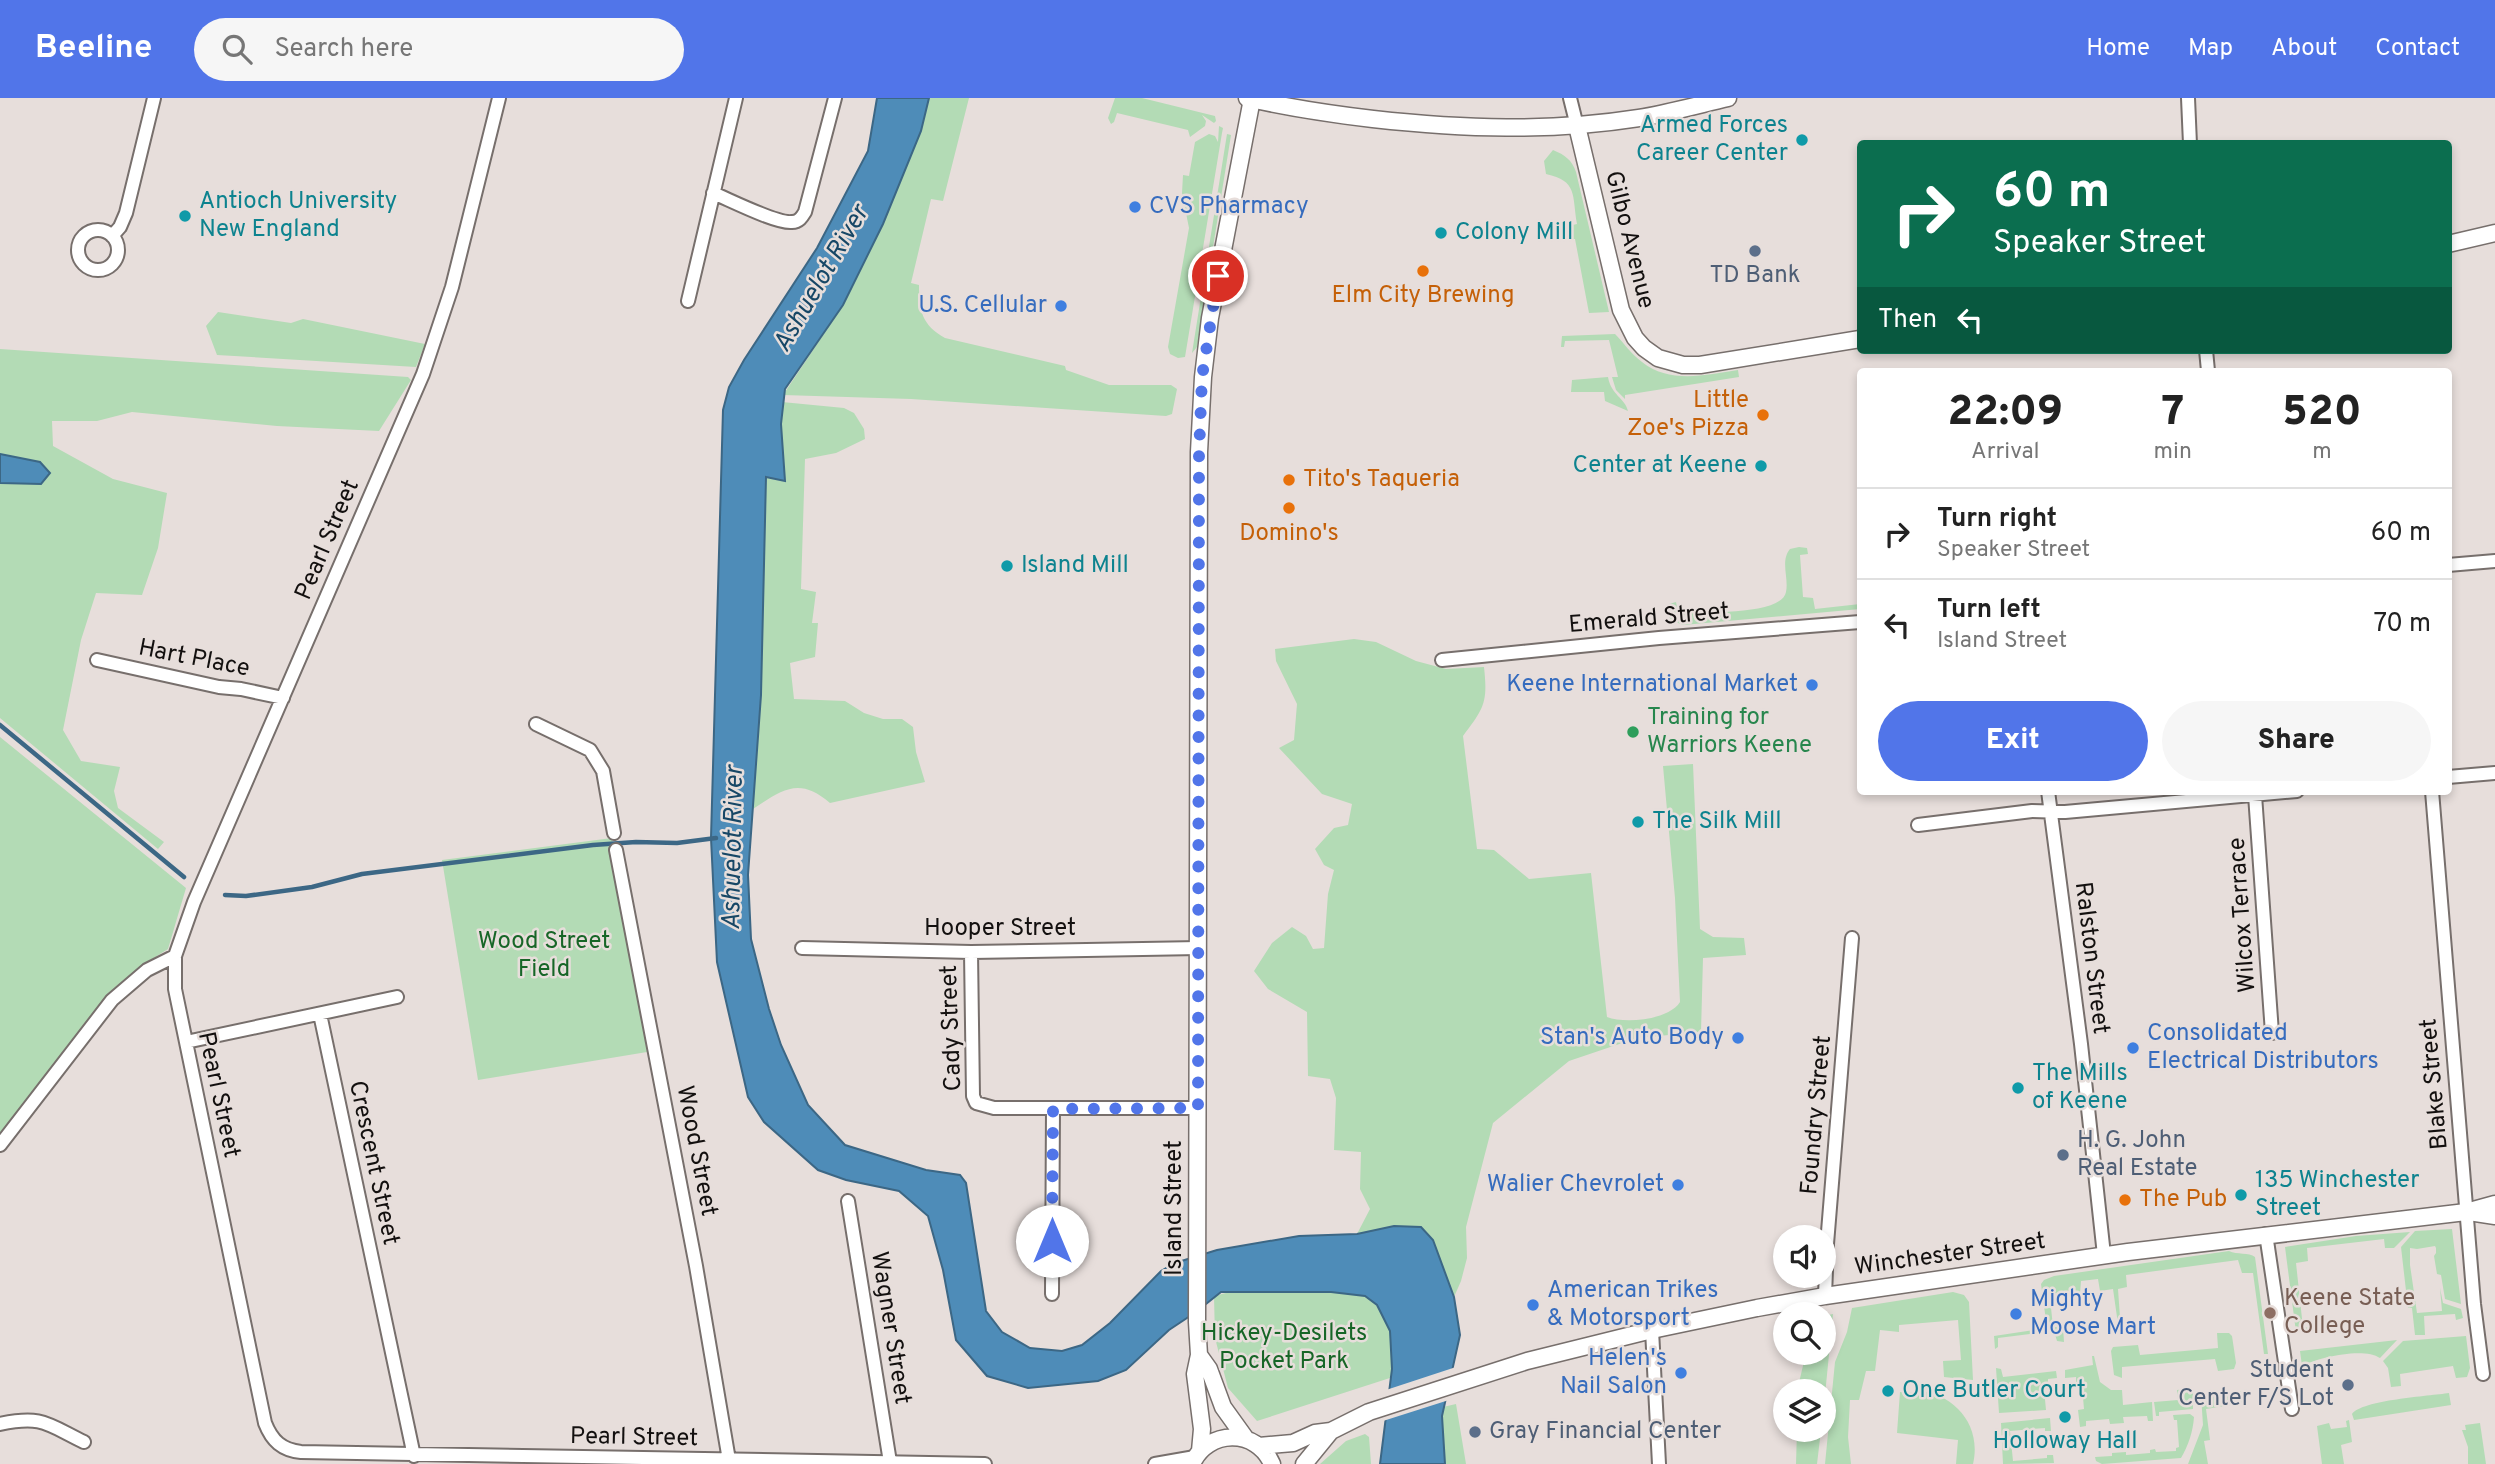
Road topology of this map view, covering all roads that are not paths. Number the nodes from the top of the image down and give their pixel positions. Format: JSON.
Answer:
{"nodes":[{"id":1,"x":154,"y":98,"type":"edge"},
{"id":2,"x":499,"y":98,"type":"edge"},
{"id":3,"x":736,"y":98,"type":"edge"},
{"id":4,"x":835,"y":98,"type":"edge"},
{"id":5,"x":1570,"y":98,"type":"edge"},
{"id":6,"x":1728,"y":98,"type":"edge"},
{"id":7,"x":2188,"y":98,"type":"edge"},
{"id":8,"x":1249,"y":99,"type":"edge"},
{"id":9,"x":1577,"y":126,"type":"junction"},
{"id":10,"x":2190,"y":140,"type":"edge"},
{"id":11,"x":713,"y":193,"type":"junction"},
{"id":12,"x":2495,"y":233,"type":"edge"},
{"id":13,"x":112,"y":236,"type":"dead end"},
{"id":14,"x":2452,"y":243,"type":"edge"},
{"id":15,"x":688,"y":301,"type":"dead end"},
{"id":16,"x":1857,"y":339,"type":"edge"},
{"id":17,"x":2495,"y":561,"type":"edge"},
{"id":18,"x":2452,"y":565,"type":"edge"},
{"id":19,"x":1857,"y":622,"type":"edge"},
{"id":20,"x":97,"y":660,"type":"dead end"},
{"id":21,"x":1442,"y":660,"type":"dead end"},
{"id":22,"x":283,"y":698,"type":"junction"},
{"id":23,"x":536,"y":723,"type":"dead end"},
{"id":24,"x":2495,"y":773,"type":"edge"},
{"id":25,"x":2452,"y":777,"type":"edge"},
{"id":26,"x":2049,"y":795,"type":"edge"},
{"id":27,"x":2255,"y":795,"type":"joint"},
{"id":28,"x":2432,"y":795,"type":"edge"},
{"id":29,"x":2051,"y":811,"type":"junction"},
{"id":30,"x":1918,"y":825,"type":"dead end"},
{"id":31,"x":614,"y":833,"type":"dead end"},
{"id":32,"x":616,"y":850,"type":"dead end"},
{"id":33,"x":1852,"y":938,"type":"dead end"},
{"id":34,"x":802,"y":948,"type":"dead end"},
{"id":35,"x":1199,"y":948,"type":"junction"},
{"id":36,"x":971,"y":952,"type":"junction"},
{"id":37,"x":175,"y":956,"type":"junction"},
{"id":38,"x":397,"y":996,"type":"dead end"},
{"id":39,"x":320,"y":1014,"type":"junction"},
{"id":40,"x":2272,"y":1033,"type":"dead end"},
{"id":41,"x":186,"y":1042,"type":"junction"},
{"id":42,"x":1198,"y":1108,"type":"junction"},
{"id":43,"x":1053,"y":1109,"type":"junction"},
{"id":44,"x":0,"y":1145,"type":"edge"},
{"id":45,"x":848,"y":1201,"type":"dead end"},
{"id":46,"x":2495,"y":1204,"type":"edge"},
{"id":47,"x":2466,"y":1212,"type":"junction"},
{"id":48,"x":2495,"y":1216,"type":"edge"},
{"id":49,"x":2266,"y":1234,"type":"junction"},
{"id":50,"x":2104,"y":1255,"type":"junction"},
{"id":51,"x":1052,"y":1294,"type":"dead end"},
{"id":52,"x":1825,"y":1296,"type":"junction"},
{"id":53,"x":1652,"y":1330,"type":"junction"},
{"id":54,"x":1199,"y":1355,"type":"junction"},
{"id":55,"x":2483,"y":1374,"type":"dead end"},
{"id":56,"x":2292,"y":1409,"type":"dead end"},
{"id":57,"x":0,"y":1424,"type":"edge"},
{"id":58,"x":1331,"y":1431,"type":"junction"},
{"id":59,"x":84,"y":1442,"type":"dead end"},
{"id":60,"x":1253,"y":1442,"type":"junction"},
{"id":61,"x":414,"y":1456,"type":"junction"},
{"id":62,"x":1195,"y":1457,"type":"edge"},
{"id":63,"x":729,"y":1460,"type":"junction"},
{"id":64,"x":890,"y":1462,"type":"junction"},
{"id":65,"x":985,"y":1464,"type":"edge"},
{"id":66,"x":1156,"y":1464,"type":"edge"},
{"id":67,"x":1272,"y":1464,"type":"edge"},
{"id":68,"x":1304,"y":1464,"type":"edge"},
{"id":69,"x":1659,"y":1464,"type":"edge"}],
"edges":[{"from":1,"to":13,"type":"street"},
{"from":2,"to":22,"type":"street","name":"Pearl Street"},
{"from":3,"to":11,"type":"street"},
{"from":4,"to":11,"type":"street"},
{"from":5,"to":9,"type":"street"},
{"from":6,"to":9,"type":"street"},
{"from":7,"to":10,"type":"street"},
{"from":8,"to":9,"type":"street"},
{"from":8,"to":35,"type":"street","name":"Island Street"},
{"from":9,"to":16,"type":"street","name":"Gilbo Avenue"},
{"from":11,"to":15,"type":"street"},
{"from":12,"to":14,"type":"street"},
{"from":17,"to":18,"type":"street"},
{"from":19,"to":21,"type":"street","name":"Emerald Street"},
{"from":20,"to":22,"type":"street","name":"Hart Place"},
{"from":22,"to":37,"type":"street","name":"Pearl Street"},
{"from":23,"to":31,"type":"street"},
{"from":24,"to":25,"type":"street"},
{"from":26,"to":29,"type":"street","name":"Ralston Street"},
{"from":27,"to":29,"type":"street"},
{"from":27,"to":40,"type":"street","name":"Wilcox Terrace"},
{"from":28,"to":47,"type":"street","name":"Blake Street"},
{"from":29,"to":30,"type":"street"},
{"from":29,"to":50,"type":"street","name":"Ralston Street"},
{"from":32,"to":63,"type":"street","name":"Wood Street"},
{"from":33,"to":52,"type":"street","name":"Foundry Street"},
{"from":34,"to":36,"type":"street","name":"Hooper Street"},
{"from":35,"to":36,"type":"street","name":"Hooper Street"},
{"from":35,"to":42,"type":"street","name":"Island Street"},
{"from":36,"to":43,"type":"street","name":"Cady Street"},
{"from":37,"to":41,"type":"street","name":"Pearl Street"},
{"from":37,"to":44,"type":"street"},
{"from":38,"to":39,"type":"street"},
{"from":39,"to":41,"type":"street"},
{"from":39,"to":61,"type":"street","name":"Crescent Street"},
{"from":41,"to":61,"type":"street","name":"Pearl Street"},
{"from":42,"to":43,"type":"street"},
{"from":42,"to":54,"type":"street","name":"Island Street"},
{"from":43,"to":51,"type":"street"},
{"from":45,"to":64,"type":"street","name":"Wagner Street"},
{"from":46,"to":47,"type":"street","name":"Winchester Street"},
{"from":47,"to":48,"type":"street","name":"Winchester Street"},
{"from":47,"to":49,"type":"street","name":"Winchester Street"},
{"from":47,"to":55,"type":"street","name":"Blake Street"},
{"from":49,"to":50,"type":"street","name":"Winchester Street"},
{"from":49,"to":56,"type":"street"},
{"from":50,"to":52,"type":"street","name":"Winchester Street"},
{"from":52,"to":53,"type":"street","name":"Winchester Street"},
{"from":53,"to":58,"type":"street","name":"Winchester Street"},
{"from":53,"to":69,"type":"street"},
{"from":54,"to":60,"type":"street","name":"Island Street"},
{"from":54,"to":62,"type":"street","name":"Island Street"},
{"from":57,"to":59,"type":"street"},
{"from":58,"to":60,"type":"street","name":"Winchester Street"},
{"from":58,"to":68,"type":"street","name":"Winchester Street"},
{"from":60,"to":62,"type":"street","name":"Winchester Street"},
{"from":60,"to":67,"type":"street","name":"Island Street"},
{"from":61,"to":63,"type":"street","name":"Pearl Street"},
{"from":62,"to":66,"type":"street"},
{"from":63,"to":64,"type":"street","name":"Pearl Street"},
{"from":64,"to":65,"type":"street","name":"Pearl Street"}]}
